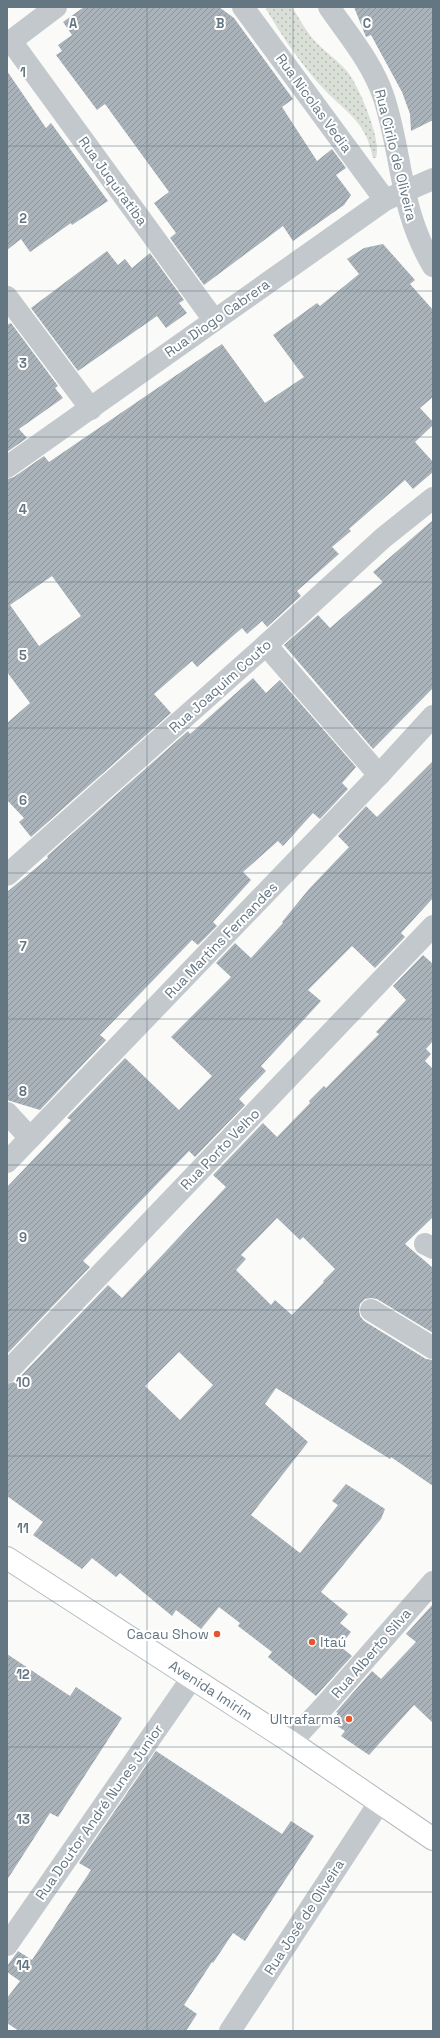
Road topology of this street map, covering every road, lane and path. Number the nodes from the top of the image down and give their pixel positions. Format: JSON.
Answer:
{"nodes":[{"id":1,"x":56,"y":7,"type":"edge"},
{"id":2,"x":243,"y":7,"type":"edge"},
{"id":3,"x":329,"y":7,"type":"edge"},
{"id":4,"x":9,"y":43,"type":"edge"},
{"id":5,"x":433,"y":179,"type":"edge"},
{"id":6,"x":394,"y":196,"type":"junction"},
{"id":7,"x":433,"y":266,"type":"edge"},
{"id":8,"x":7,"y":297,"type":"edge"},
{"id":9,"x":214,"y":320,"type":"junction"},
{"id":10,"x":91,"y":409,"type":"junction"},
{"id":11,"x":7,"y":467,"type":"edge"},
{"id":12,"x":433,"y":498,"type":"edge"},
{"id":13,"x":266,"y":645,"type":"junction"},
{"id":14,"x":433,"y":716,"type":"edge"},
{"id":15,"x":379,"y":775,"type":"junction"},
{"id":16,"x":7,"y":875,"type":"edge"},
{"id":17,"x":431,"y":933,"type":"edge"},
{"id":18,"x":7,"y":1112,"type":"edge"},
{"id":19,"x":30,"y":1138,"type":"junction"},
{"id":20,"x":7,"y":1162,"type":"edge"},
{"id":21,"x":371,"y":1310,"type":"dead end"},
{"id":22,"x":433,"y":1348,"type":"edge"},
{"id":23,"x":7,"y":1372,"type":"edge"},
{"id":24,"x":7,"y":1558,"type":"edge"},
{"id":25,"x":433,"y":1582,"type":"edge"},
{"id":26,"x":192,"y":1678,"type":"junction"},
{"id":27,"x":291,"y":1742,"type":"junction"},
{"id":28,"x":379,"y":1803,"type":"junction"},
{"id":29,"x":433,"y":1840,"type":"edge"},
{"id":30,"x":7,"y":1945,"type":"edge"},
{"id":31,"x":230,"y":2031,"type":"edge"}],
"edges":[{"from":1,"to":4,"type":"street"},
{"from":2,"to":6,"type":"street","name":"Rua Nicolas Vedia"},
{"from":3,"to":6,"type":"street","name":"Rua Cirilo de Oliveira"},
{"from":4,"to":9,"type":"street","name":"Rua Juquiratiba"},
{"from":5,"to":6,"type":"street","name":"Rua Diogo Cabrera"},
{"from":6,"to":7,"type":"street","name":"Rua Cirilo de Oliveira"},
{"from":6,"to":9,"type":"street","name":"Rua Diogo Cabrera"},
{"from":8,"to":10,"type":"street"},
{"from":9,"to":10,"type":"street","name":"Rua Diogo Cabrera"},
{"from":10,"to":11,"type":"street","name":"Rua Diogo Cabrera"},
{"from":12,"to":13,"type":"street","name":"Rua Joaquim Couto"},
{"from":13,"to":15,"type":"street"},
{"from":13,"to":16,"type":"street","name":"Rua Joaquim Couto"},
{"from":14,"to":15,"type":"street","name":"Rua Martins Fernandes"},
{"from":15,"to":19,"type":"street","name":"Rua Martins Fernandes"},
{"from":17,"to":23,"type":"street","name":"Rua Porto Velho"},
{"from":18,"to":19,"type":"street"},
{"from":19,"to":20,"type":"street","name":"Rua Martins Fernandes"},
{"from":21,"to":22,"type":"street"},
{"from":24,"to":26,"type":"main road","name":"Avenida Imirim"},
{"from":25,"to":27,"type":"street","name":"Rua Alberto Silva"},
{"from":26,"to":27,"type":"main road","name":"Avenida Imirim"},
{"from":26,"to":30,"type":"street","name":"Rua Doutor André Nunes Junior"},
{"from":27,"to":28,"type":"main road","name":"Avenida Imirim"},
{"from":28,"to":29,"type":"main road","name":"Avenida Imirim"},
{"from":28,"to":31,"type":"street","name":"Rua José de Oliveira"}]}
